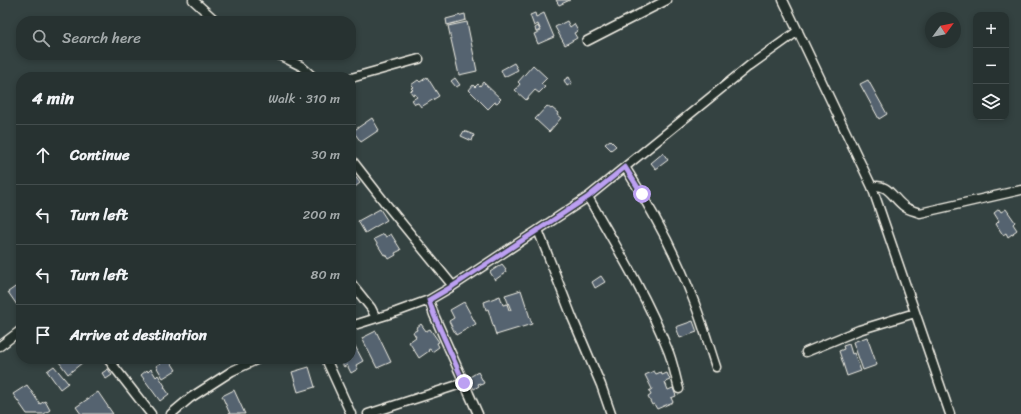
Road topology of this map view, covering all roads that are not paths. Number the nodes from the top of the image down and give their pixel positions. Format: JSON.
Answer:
{"nodes":[{"id":1,"x":193,"y":0,"type":"edge"},
{"id":2,"x":667,"y":0,"type":"edge"},
{"id":3,"x":783,"y":0,"type":"edge"},
{"id":4,"x":211,"y":16,"type":"edge"},
{"id":5,"x":798,"y":31,"type":"junction"},
{"id":6,"x":587,"y":41,"type":"dead end"},
{"id":7,"x":419,"y":59,"type":"dead end"},
{"id":8,"x":289,"y":60,"type":"edge"},
{"id":9,"x":308,"y":72,"type":"edge"},
{"id":10,"x":356,"y":77,"type":"edge"},
{"id":11,"x":356,"y":165,"type":"edge"},
{"id":12,"x":625,"y":167,"type":"junction"},
{"id":13,"x":872,"y":187,"type":"junction"},
{"id":14,"x":1021,"y":190,"type":"edge"},
{"id":15,"x":588,"y":197,"type":"junction"},
{"id":16,"x":538,"y":230,"type":"junction"},
{"id":17,"x":453,"y":286,"type":"junction"},
{"id":18,"x":356,"y":289,"type":"edge"},
{"id":19,"x":429,"y":300,"type":"junction"},
{"id":20,"x":915,"y":313,"type":"junction"},
{"id":21,"x":376,"y":318,"type":"junction"},
{"id":22,"x":356,"y":324,"type":"edge"},
{"id":23,"x":16,"y":334,"type":"edge"},
{"id":24,"x":0,"y":346,"type":"edge"},
{"id":25,"x":806,"y":352,"type":"dead end"},
{"id":26,"x":112,"y":364,"type":"edge"},
{"id":27,"x":247,"y":364,"type":"edge"},
{"id":28,"x":328,"y":364,"type":"edge"},
{"id":29,"x":716,"y":367,"type":"dead end"},
{"id":30,"x":464,"y":383,"type":"junction"},
{"id":31,"x":679,"y":389,"type":"dead end"},
{"id":32,"x":151,"y":414,"type":"edge"},
{"id":33,"x":171,"y":414,"type":"edge"},
{"id":34,"x":351,"y":414,"type":"edge"},
{"id":35,"x":368,"y":414,"type":"edge"},
{"id":36,"x":478,"y":414,"type":"edge"},
{"id":37,"x":612,"y":414,"type":"edge"},
{"id":38,"x":950,"y":414,"type":"edge"}],
"edges":[{"from":1,"to":4,"type":"street"},
{"from":2,"to":6,"type":"street"},
{"from":3,"to":5,"type":"street"},
{"from":5,"to":12,"type":"street"},
{"from":5,"to":13,"type":"street"},
{"from":7,"to":10,"type":"street"},
{"from":8,"to":9,"type":"street"},
{"from":11,"to":17,"type":"street"},
{"from":12,"to":15,"type":"street"},
{"from":12,"to":29,"type":"street"},
{"from":13,"to":14,"type":"street"},
{"from":13,"to":20,"type":"street"},
{"from":15,"to":16,"type":"street"},
{"from":15,"to":31,"type":"street"},
{"from":16,"to":17,"type":"street"},
{"from":16,"to":37,"type":"street"},
{"from":17,"to":19,"type":"street"},
{"from":18,"to":21,"type":"street"},
{"from":19,"to":21,"type":"street"},
{"from":19,"to":30,"type":"street"},
{"from":20,"to":25,"type":"street"},
{"from":20,"to":38,"type":"street"},
{"from":21,"to":22,"type":"street"},
{"from":23,"to":24,"type":"street"},
{"from":26,"to":32,"type":"street"},
{"from":27,"to":33,"type":"street"},
{"from":28,"to":34,"type":"street"},
{"from":30,"to":35,"type":"street"},
{"from":30,"to":36,"type":"street"}]}
